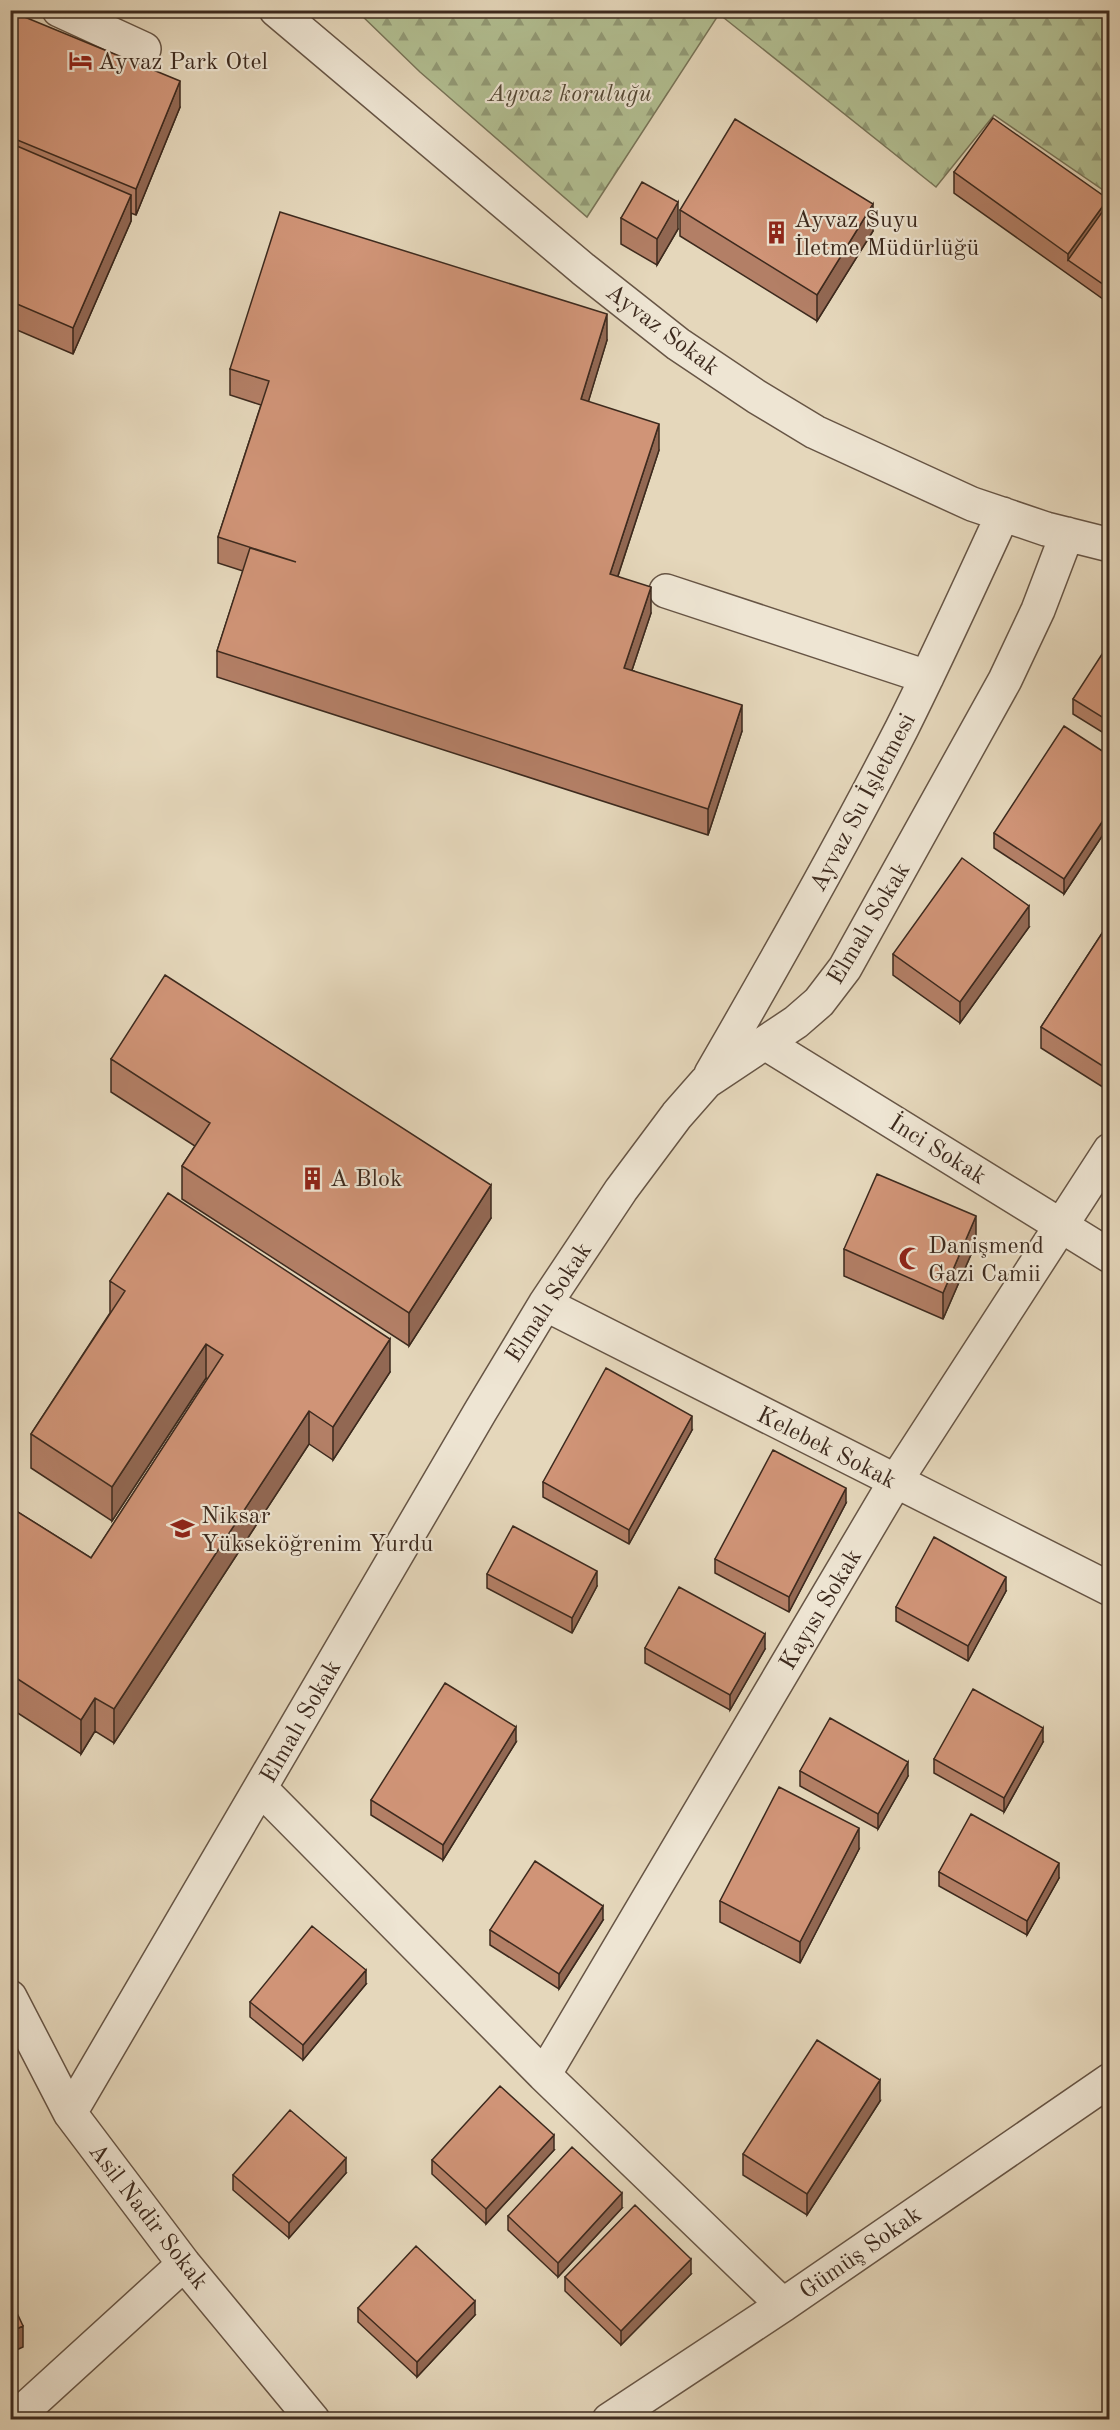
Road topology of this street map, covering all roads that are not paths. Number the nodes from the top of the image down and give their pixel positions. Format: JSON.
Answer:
{"nodes":[{"id":1,"x":58,"y":10,"type":"edge"},
{"id":2,"x":276,"y":10,"type":"edge"},
{"id":3,"x":144,"y":49,"type":"dead end"},
{"id":4,"x":1002,"y":514,"type":"junction"},
{"id":5,"x":1067,"y":534,"type":"junction"},
{"id":6,"x":1110,"y":545,"type":"edge"},
{"id":7,"x":666,"y":591,"type":"dead end"},
{"id":8,"x":927,"y":677,"type":"junction"},
{"id":9,"x":765,"y":1043,"type":"junction"},
{"id":10,"x":706,"y":1082,"type":"junction"},
{"id":11,"x":1110,"y":1150,"type":"edge"},
{"id":12,"x":1061,"y":1225,"type":"junction"},
{"id":13,"x":1110,"y":1256,"type":"edge"},
{"id":14,"x":545,"y":1304,"type":"junction"},
{"id":15,"x":895,"y":1482,"type":"junction"},
{"id":16,"x":1110,"y":1589,"type":"edge"},
{"id":17,"x":261,"y":1789,"type":"junction"},
{"id":18,"x":10,"y":1997,"type":"edge"},
{"id":19,"x":544,"y":2075,"type":"junction"},
{"id":20,"x":1110,"y":2080,"type":"edge"},
{"id":21,"x":70,"y":2113,"type":"junction"},
{"id":22,"x":184,"y":2264,"type":"junction"},
{"id":23,"x":783,"y":2305,"type":"junction"},
{"id":24,"x":13,"y":2420,"type":"edge"},
{"id":25,"x":313,"y":2420,"type":"edge"},
{"id":26,"x":609,"y":2420,"type":"edge"}],
"edges":[{"from":1,"to":3,"type":"street"},
{"from":2,"to":4,"type":"street","name":"Ayvaz Sokak"},
{"from":4,"to":5,"type":"street","name":"Ayvaz Sokak"},
{"from":4,"to":8,"type":"street","name":"Ayvaz Su İşletmesi"},
{"from":5,"to":6,"type":"street","name":"Ayvaz Sokak"},
{"from":5,"to":9,"type":"street","name":"Elmalı Sokak"},
{"from":7,"to":8,"type":"street"},
{"from":8,"to":10,"type":"street","name":"Ayvaz Su İşletmesi"},
{"from":9,"to":10,"type":"street","name":"Elmalı Sokak"},
{"from":9,"to":12,"type":"street","name":"İnci Sokak"},
{"from":10,"to":14,"type":"street","name":"Elmalı Sokak"},
{"from":11,"to":12,"type":"street","name":"Kayısı Sokak"},
{"from":12,"to":13,"type":"street","name":"İnci Sokak"},
{"from":12,"to":15,"type":"street","name":"Kayısı Sokak"},
{"from":14,"to":15,"type":"street","name":"Kelebek Sokak"},
{"from":14,"to":17,"type":"street","name":"Elmalı Sokak"},
{"from":15,"to":16,"type":"street","name":"Kelebek Sokak"},
{"from":15,"to":19,"type":"street","name":"Kayısı Sokak"},
{"from":17,"to":19,"type":"street"},
{"from":17,"to":21,"type":"street","name":"Elmalı Sokak"},
{"from":18,"to":21,"type":"street","name":"Asil Nadir Sokak"},
{"from":19,"to":23,"type":"street"},
{"from":20,"to":23,"type":"street","name":"Gümüş Sokak"},
{"from":21,"to":22,"type":"street","name":"Asil Nadir Sokak"},
{"from":22,"to":24,"type":"street"},
{"from":22,"to":25,"type":"street","name":"Asil Nadir Sokak"},
{"from":23,"to":26,"type":"street","name":"Gümüş Sokak"}]}
